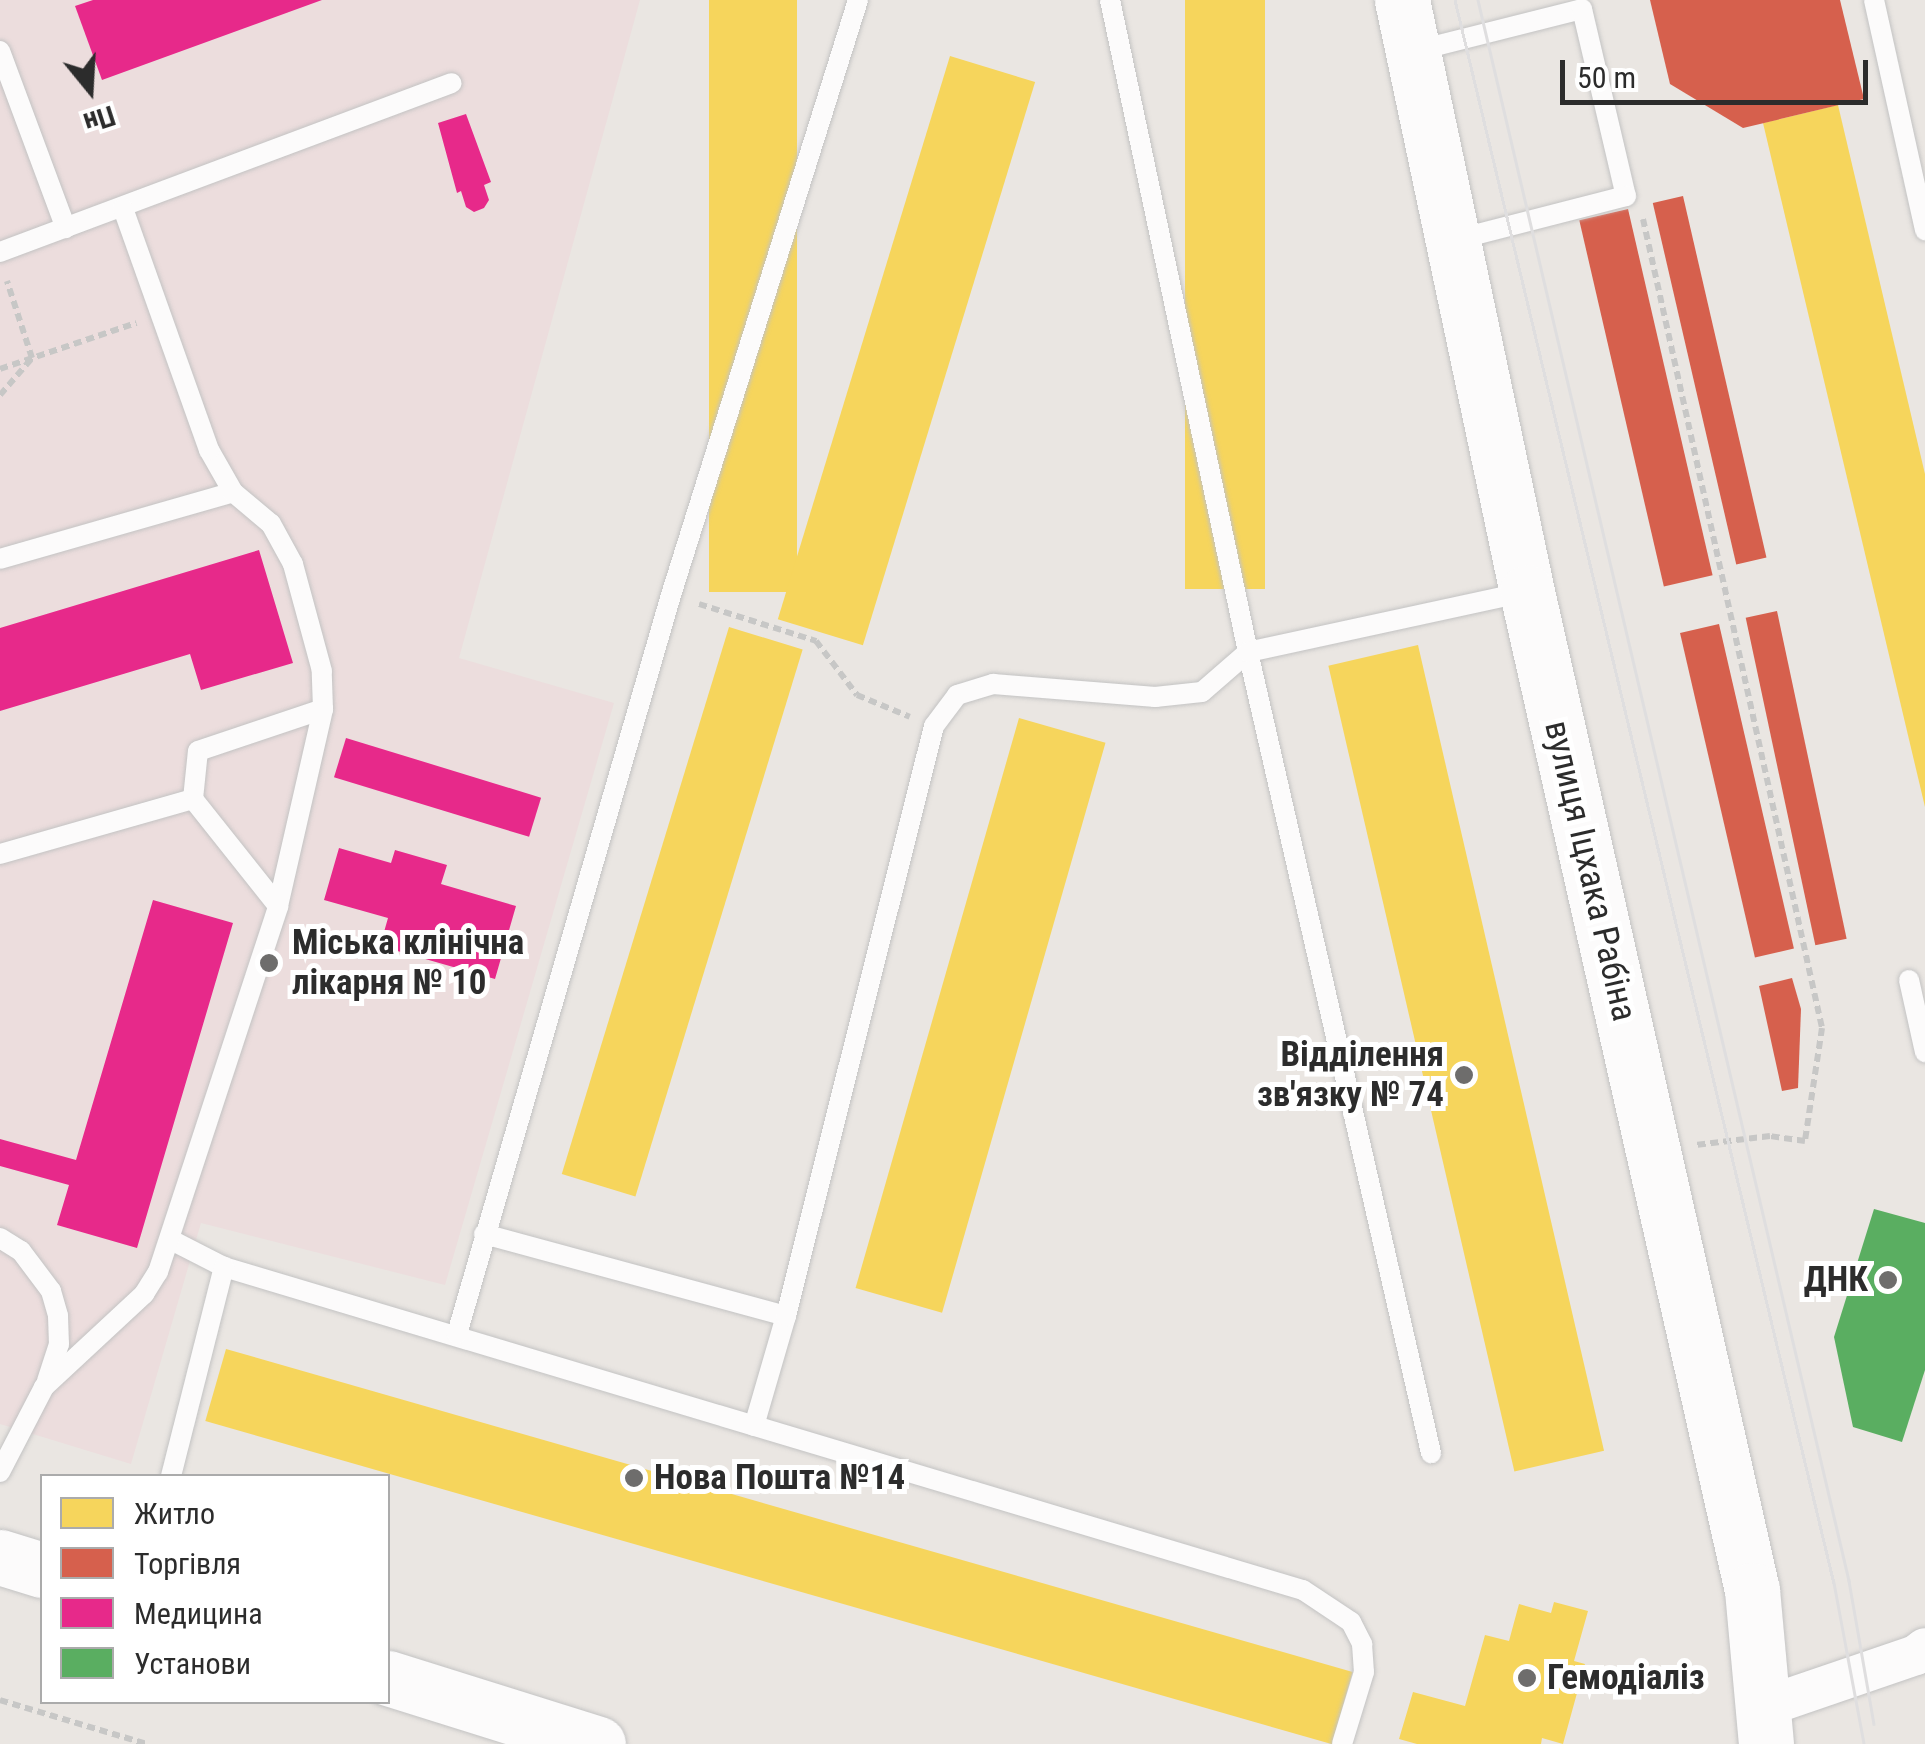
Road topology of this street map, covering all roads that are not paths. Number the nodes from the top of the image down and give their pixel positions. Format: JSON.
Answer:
{"nodes":[{"id":1,"x":858,"y":0,"type":"edge"},
{"id":2,"x":1110,"y":0,"type":"edge"},
{"id":3,"x":1874,"y":0,"type":"edge"},
{"id":4,"x":1407,"y":26,"type":"edge"},
{"id":5,"x":0,"y":51,"type":"edge"},
{"id":6,"x":451,"y":84,"type":"dead end"},
{"id":7,"x":1916,"y":147,"type":"edge"},
{"id":8,"x":123,"y":208,"type":"junction"},
{"id":9,"x":66,"y":228,"type":"junction"},
{"id":10,"x":1925,"y":230,"type":"edge"},
{"id":11,"x":1453,"y":240,"type":"junction"},
{"id":12,"x":0,"y":252,"type":"edge"},
{"id":13,"x":234,"y":492,"type":"junction"},
{"id":14,"x":0,"y":560,"type":"edge"},
{"id":15,"x":1526,"y":592,"type":"junction"},
{"id":16,"x":1248,"y":652,"type":"junction"},
{"id":17,"x":323,"y":709,"type":"junction"},
{"id":18,"x":193,"y":798,"type":"junction"},
{"id":19,"x":0,"y":854,"type":"edge"},
{"id":20,"x":278,"y":906,"type":"junction"},
{"id":21,"x":1909,"y":980,"type":"dead end"},
{"id":22,"x":1925,"y":1052,"type":"edge"},
{"id":23,"x":484,"y":1234,"type":"junction"},
{"id":24,"x":0,"y":1238,"type":"edge"},
{"id":25,"x":171,"y":1240,"type":"junction"},
{"id":26,"x":224,"y":1266,"type":"junction"},
{"id":27,"x":786,"y":1316,"type":"junction"},
{"id":28,"x":457,"y":1334,"type":"junction"},
{"id":29,"x":44,"y":1388,"type":"junction"},
{"id":30,"x":754,"y":1426,"type":"junction"},
{"id":31,"x":1432,"y":1453,"type":"dead end"},
{"id":32,"x":0,"y":1472,"type":"edge"},
{"id":33,"x":172,"y":1474,"type":"edge"},
{"id":34,"x":0,"y":1557,"type":"edge"},
{"id":35,"x":40,"y":1569,"type":"edge"},
{"id":36,"x":1925,"y":1648,"type":"edge"},
{"id":37,"x":390,"y":1679,"type":"edge"},
{"id":38,"x":1765,"y":1726,"type":"edge"},
{"id":39,"x":598,"y":1744,"type":"edge"},
{"id":40,"x":1342,"y":1744,"type":"edge"}],
"edges":[{"from":1,"to":23,"type":"lane"},
{"from":2,"to":16,"type":"lane"},
{"from":3,"to":7,"type":"lane"},
{"from":4,"to":11,"type":"street","name":"вулиця Іцхака Рабіна"},
{"from":4,"to":11,"type":"lane"},
{"from":5,"to":9,"type":"lane"},
{"from":6,"to":8,"type":"lane"},
{"from":7,"to":10,"type":"lane"},
{"from":8,"to":9,"type":"lane"},
{"from":8,"to":13,"type":"lane"},
{"from":9,"to":12,"type":"lane"},
{"from":11,"to":15,"type":"street","name":"вулиця Іцхака Рабіна"},
{"from":13,"to":14,"type":"lane"},
{"from":13,"to":17,"type":"lane"},
{"from":15,"to":16,"type":"lane"},
{"from":15,"to":38,"type":"street","name":"вулиця Іцхака Рабіна"},
{"from":16,"to":27,"type":"lane"},
{"from":16,"to":31,"type":"lane"},
{"from":17,"to":18,"type":"lane"},
{"from":17,"to":20,"type":"lane"},
{"from":18,"to":19,"type":"lane"},
{"from":18,"to":20,"type":"lane"},
{"from":20,"to":25,"type":"lane"},
{"from":21,"to":22,"type":"lane"},
{"from":23,"to":27,"type":"lane"},
{"from":23,"to":28,"type":"lane"},
{"from":24,"to":29,"type":"lane"},
{"from":25,"to":26,"type":"lane"},
{"from":25,"to":29,"type":"lane"},
{"from":26,"to":28,"type":"lane"},
{"from":26,"to":33,"type":"lane"},
{"from":27,"to":30,"type":"lane"},
{"from":28,"to":30,"type":"lane"},
{"from":29,"to":32,"type":"lane"},
{"from":30,"to":40,"type":"lane"},
{"from":34,"to":35,"type":"street"},
{"from":36,"to":38,"type":"street"},
{"from":37,"to":39,"type":"street"}]}
